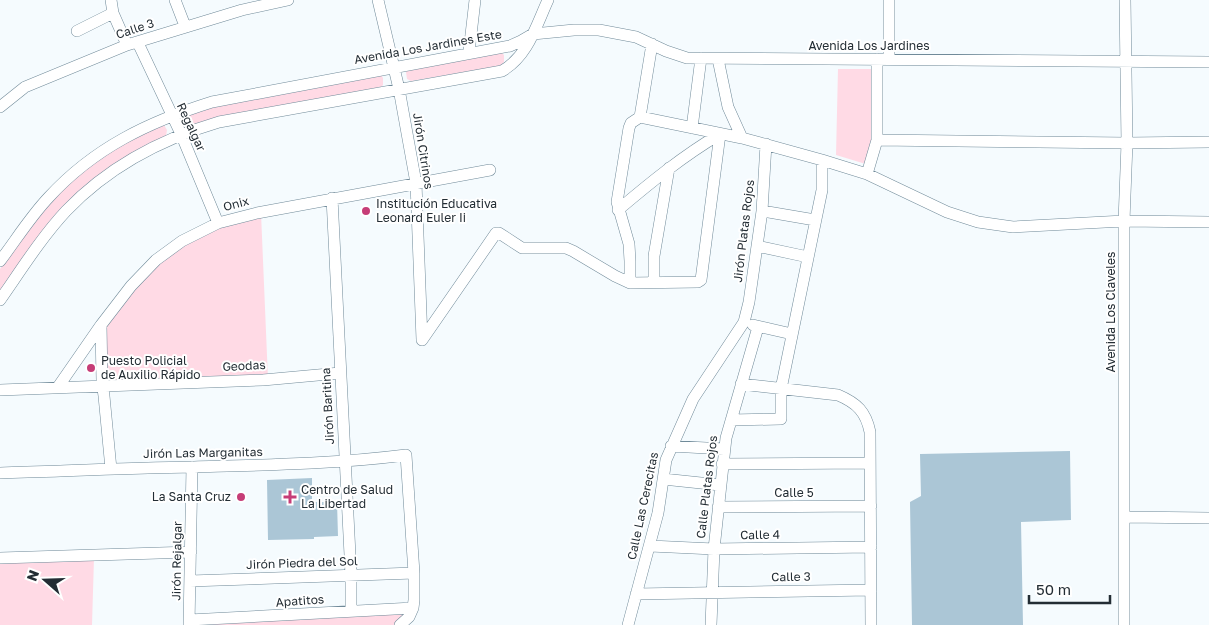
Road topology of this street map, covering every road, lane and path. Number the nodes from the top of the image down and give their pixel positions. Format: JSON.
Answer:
{"nodes":[{"id":1,"x":111,"y":0,"type":"edge"},
{"id":2,"x":175,"y":0,"type":"edge"},
{"id":3,"x":288,"y":0,"type":"edge"},
{"id":4,"x":378,"y":0,"type":"edge"},
{"id":5,"x":475,"y":0,"type":"edge"},
{"id":6,"x":548,"y":0,"type":"edge"},
{"id":7,"x":889,"y":0,"type":"edge"},
{"id":8,"x":1125,"y":0,"type":"edge"},
{"id":9,"x":241,"y":5,"type":"edge"},
{"id":10,"x":113,"y":13,"type":"junction"},
{"id":11,"x":184,"y":26,"type":"junction"},
{"id":12,"x":77,"y":31,"type":"dead end"},
{"id":13,"x":533,"y":34,"type":"junction"},
{"id":14,"x":132,"y":44,"type":"junction"},
{"id":15,"x":652,"y":44,"type":"junction"},
{"id":16,"x":469,"y":52,"type":"junction"},
{"id":17,"x":701,"y":58,"type":"junction"},
{"id":18,"x":718,"y":59,"type":"junction"},
{"id":19,"x":883,"y":59,"type":"junction"},
{"id":20,"x":1209,"y":62,"type":"edge"},
{"id":21,"x":1127,"y":63,"type":"junction"},
{"id":22,"x":393,"y":66,"type":"junction"},
{"id":23,"x":398,"y":89,"type":"junction"},
{"id":24,"x":0,"y":107,"type":"edge"},
{"id":25,"x":171,"y":115,"type":"junction"},
{"id":26,"x":640,"y":117,"type":"junction"},
{"id":27,"x":692,"y":128,"type":"junction"},
{"id":28,"x":181,"y":134,"type":"junction"},
{"id":29,"x":720,"y":134,"type":"junction"},
{"id":30,"x":742,"y":138,"type":"junction"},
{"id":31,"x":877,"y":140,"type":"junction"},
{"id":32,"x":1209,"y":142,"type":"edge"},
{"id":33,"x":1127,"y":143,"type":"junction"},
{"id":34,"x":766,"y":144,"type":"junction"},
{"id":35,"x":822,"y":160,"type":"junction"},
{"id":36,"x":669,"y":168,"type":"junction"},
{"id":37,"x":490,"y":170,"type":"dead end"},
{"id":38,"x":867,"y":174,"type":"junction"},
{"id":39,"x":416,"y":183,"type":"junction"},
{"id":40,"x":332,"y":198,"type":"junction"},
{"id":41,"x":618,"y":210,"type":"junction"},
{"id":42,"x":762,"y":211,"type":"junction"},
{"id":43,"x":816,"y":220,"type":"junction"},
{"id":44,"x":1124,"y":221,"type":"junction"},
{"id":45,"x":1209,"y":222,"type":"edge"},
{"id":46,"x":218,"y":223,"type":"junction"},
{"id":47,"x":757,"y":246,"type":"junction"},
{"id":48,"x":808,"y":257,"type":"junction"},
{"id":49,"x":0,"y":261,"type":"edge"},
{"id":50,"x":654,"y":282,"type":"junction"},
{"id":51,"x":630,"y":283,"type":"junction"},
{"id":52,"x":0,"y":300,"type":"edge"},
{"id":53,"x":744,"y":322,"type":"junction"},
{"id":54,"x":101,"y":325,"type":"junction"},
{"id":55,"x":758,"y":327,"type":"junction"},
{"id":56,"x":792,"y":334,"type":"junction"},
{"id":57,"x":340,"y":373,"type":"junction"},
{"id":58,"x":741,"y":384,"type":"junction"},
{"id":59,"x":102,"y":385,"type":"junction"},
{"id":60,"x":58,"y":387,"type":"junction"},
{"id":61,"x":781,"y":389,"type":"junction"},
{"id":62,"x":0,"y":390,"type":"edge"},
{"id":63,"x":731,"y":420,"type":"junction"},
{"id":64,"x":672,"y":446,"type":"junction"},
{"id":65,"x":724,"y":449,"type":"junction"},
{"id":66,"x":344,"y":462,"type":"junction"},
{"id":67,"x":870,"y":463,"type":"junction"},
{"id":68,"x":722,"y":464,"type":"junction"},
{"id":69,"x":192,"y":467,"type":"junction"},
{"id":70,"x":111,"y":470,"type":"junction"},
{"id":71,"x":0,"y":473,"type":"edge"},
{"id":72,"x":663,"y":479,"type":"junction"},
{"id":73,"x":720,"y":485,"type":"junction"},
{"id":74,"x":871,"y":506,"type":"junction"},
{"id":75,"x":718,"y":507,"type":"junction"},
{"id":76,"x":1125,"y":517,"type":"junction"},
{"id":77,"x":1209,"y":518,"type":"edge"},
{"id":78,"x":650,"y":546,"type":"junction"},
{"id":79,"x":871,"y":548,"type":"junction"},
{"id":80,"x":714,"y":549,"type":"junction"},
{"id":81,"x":191,"y":552,"type":"junction"},
{"id":82,"x":0,"y":558,"type":"edge"},
{"id":83,"x":414,"y":573,"type":"junction"},
{"id":84,"x":351,"y":575,"type":"junction"},
{"id":85,"x":190,"y":581,"type":"junction"},
{"id":86,"x":871,"y":590,"type":"junction"},
{"id":87,"x":712,"y":592,"type":"junction"},
{"id":88,"x":636,"y":594,"type":"junction"},
{"id":89,"x":413,"y":608,"type":"junction"},
{"id":90,"x":351,"y":611,"type":"junction"},
{"id":91,"x":189,"y":623,"type":"edge"},
{"id":92,"x":400,"y":625,"type":"edge"},
{"id":93,"x":628,"y":625,"type":"edge"},
{"id":94,"x":711,"y":625,"type":"edge"},
{"id":95,"x":871,"y":625,"type":"edge"},
{"id":96,"x":1124,"y":625,"type":"edge"}],
"edges":[{"from":1,"to":10,"type":"street","name":"Regalgar"},
{"from":2,"to":11,"type":"street"},
{"from":3,"to":9,"type":"street","name":"Calle 3"},
{"from":4,"to":22,"type":"street","name":"Jirón Citrinos"},
{"from":5,"to":16,"type":"street"},
{"from":6,"to":13,"type":"street"},
{"from":7,"to":19,"type":"street"},
{"from":8,"to":21,"type":"street","name":"Avenida Los Claveles"},
{"from":9,"to":11,"type":"street","name":"Calle 3"},
{"from":10,"to":12,"type":"street"},
{"from":10,"to":14,"type":"street","name":"Regalgar"},
{"from":11,"to":14,"type":"street","name":"Calle 3"},
{"from":13,"to":15,"type":"street","name":"Avenida Los Jardines"},
{"from":13,"to":16,"type":"street","name":"Avenida Los Jardines Este"},
{"from":13,"to":23,"type":"street"},
{"from":14,"to":24,"type":"street","name":"Calle 3"},
{"from":14,"to":25,"type":"street","name":"Regalgar"},
{"from":15,"to":17,"type":"street","name":"Avenida Los Jardines"},
{"from":15,"to":26,"type":"street"},
{"from":16,"to":22,"type":"street","name":"Avenida Los Jardines Este"},
{"from":17,"to":18,"type":"street","name":"Avenida Los Jardines"},
{"from":17,"to":27,"type":"street"},
{"from":18,"to":19,"type":"street","name":"Avenida Los Jardines"},
{"from":18,"to":30,"type":"street"},
{"from":19,"to":21,"type":"street","name":"Avenida Los Jardines"},
{"from":19,"to":31,"type":"street"},
{"from":20,"to":21,"type":"street","name":"Avenida Los Jardines"},
{"from":21,"to":33,"type":"street","name":"Avenida Los Claveles"},
{"from":22,"to":23,"type":"street","name":"Jirón Citrinos"},
{"from":22,"to":25,"type":"street","name":"Avenida Los Jardines Este"},
{"from":23,"to":28,"type":"street"},
{"from":23,"to":39,"type":"street","name":"Jirón Citrinos"},
{"from":25,"to":28,"type":"street","name":"Regalgar"},
{"from":25,"to":49,"type":"street","name":"Avenida Los Jardines Este"},
{"from":26,"to":27,"type":"street"},
{"from":26,"to":41,"type":"street"},
{"from":27,"to":29,"type":"street"},
{"from":28,"to":46,"type":"street","name":"Regalgar"},
{"from":28,"to":52,"type":"street"},
{"from":29,"to":30,"type":"street"},
{"from":29,"to":36,"type":"street"},
{"from":29,"to":50,"type":"street"},
{"from":30,"to":34,"type":"street"},
{"from":31,"to":33,"type":"street"},
{"from":31,"to":38,"type":"street"},
{"from":32,"to":33,"type":"street"},
{"from":33,"to":44,"type":"street","name":"Avenida Los Claveles"},
{"from":34,"to":35,"type":"street"},
{"from":34,"to":42,"type":"street","name":"Jirón Platas Rojos"},
{"from":35,"to":38,"type":"street"},
{"from":35,"to":43,"type":"street"},
{"from":36,"to":41,"type":"street"},
{"from":36,"to":50,"type":"street"},
{"from":37,"to":39,"type":"street","name":"Onix"},
{"from":38,"to":44,"type":"street"},
{"from":39,"to":40,"type":"street","name":"Onix"},
{"from":39,"to":51,"type":"street","name":"Jirón Citrinos"},
{"from":40,"to":46,"type":"street","name":"Onix"},
{"from":40,"to":57,"type":"street","name":"Jirón Baritina"},
{"from":41,"to":51,"type":"street"},
{"from":42,"to":43,"type":"street"},
{"from":42,"to":47,"type":"street","name":"Jirón Platas Rojos"},
{"from":43,"to":48,"type":"street"},
{"from":44,"to":45,"type":"street"},
{"from":44,"to":76,"type":"street","name":"Avenida Los Claveles"},
{"from":46,"to":54,"type":"street","name":"Onix"},
{"from":47,"to":48,"type":"street"},
{"from":47,"to":53,"type":"street","name":"Jirón Platas Rojos"},
{"from":48,"to":56,"type":"street"},
{"from":50,"to":51,"type":"street"},
{"from":53,"to":55,"type":"street"},
{"from":53,"to":64,"type":"street","name":"Calle Las Cerecitas"},
{"from":54,"to":59,"type":"street"},
{"from":54,"to":60,"type":"street","name":"Onix"},
{"from":55,"to":56,"type":"street"},
{"from":55,"to":58,"type":"street","name":"Calle Platas Rojos"},
{"from":56,"to":61,"type":"street"},
{"from":57,"to":59,"type":"street","name":"Geodas"},
{"from":57,"to":66,"type":"street","name":"Jirón Baritina"},
{"from":58,"to":61,"type":"street"},
{"from":58,"to":63,"type":"street","name":"Calle Platas Rojos"},
{"from":59,"to":60,"type":"street","name":"Geodas"},
{"from":59,"to":70,"type":"street"},
{"from":60,"to":62,"type":"street","name":"Geodas"},
{"from":61,"to":63,"type":"street"},
{"from":61,"to":67,"type":"street"},
{"from":63,"to":65,"type":"street","name":"Calle Platas Rojos"},
{"from":64,"to":65,"type":"street"},
{"from":64,"to":72,"type":"street","name":"Calle Las Cerecitas"},
{"from":65,"to":68,"type":"street","name":"Calle Platas Rojos"},
{"from":66,"to":69,"type":"street","name":"Jirón Las Marganitas"},
{"from":66,"to":83,"type":"street","name":"Jirón Las Marganitas"},
{"from":66,"to":84,"type":"street","name":"Jirón Baritina"},
{"from":67,"to":68,"type":"street"},
{"from":67,"to":74,"type":"street"},
{"from":68,"to":73,"type":"street","name":"Calle Platas Rojos"},
{"from":69,"to":70,"type":"street","name":"Jirón Las Marganitas"},
{"from":69,"to":81,"type":"street","name":"Jirón Rejalgar"},
{"from":70,"to":71,"type":"street","name":"Jirón Las Marganitas"},
{"from":72,"to":73,"type":"street"},
{"from":72,"to":78,"type":"street","name":"Calle Las Cerecitas"},
{"from":73,"to":75,"type":"street","name":"Calle Platas Rojos"},
{"from":74,"to":75,"type":"street","name":"Calle 5"},
{"from":74,"to":79,"type":"street"},
{"from":75,"to":80,"type":"street","name":"Calle Platas Rojos"},
{"from":76,"to":77,"type":"street"},
{"from":76,"to":96,"type":"street","name":"Avenida Los Claveles"},
{"from":78,"to":80,"type":"street","name":"Calle 4"},
{"from":78,"to":88,"type":"street","name":"Calle Las Cerecitas"},
{"from":79,"to":80,"type":"street","name":"Calle 4"},
{"from":79,"to":86,"type":"street"},
{"from":80,"to":87,"type":"street","name":"Calle Platas Rojos"},
{"from":81,"to":82,"type":"street"},
{"from":81,"to":85,"type":"street","name":"Jirón Rejalgar"},
{"from":83,"to":84,"type":"street","name":"Jirón Piedra del Sol"},
{"from":83,"to":89,"type":"street"},
{"from":84,"to":85,"type":"street","name":"Jirón Piedra del Sol"},
{"from":84,"to":90,"type":"street","name":"Jirón Baritina"},
{"from":85,"to":91,"type":"street","name":"Jirón Rejalgar"},
{"from":86,"to":87,"type":"street","name":"Calle 3"},
{"from":86,"to":95,"type":"street"},
{"from":87,"to":88,"type":"street","name":"Calle 3"},
{"from":87,"to":94,"type":"street","name":"Calle Platas Rojos"},
{"from":88,"to":93,"type":"street","name":"Calle Las Cerecitas"},
{"from":89,"to":90,"type":"street","name":"Apatitos"},
{"from":89,"to":92,"type":"street"},
{"from":90,"to":91,"type":"street","name":"Apatitos"}]}
